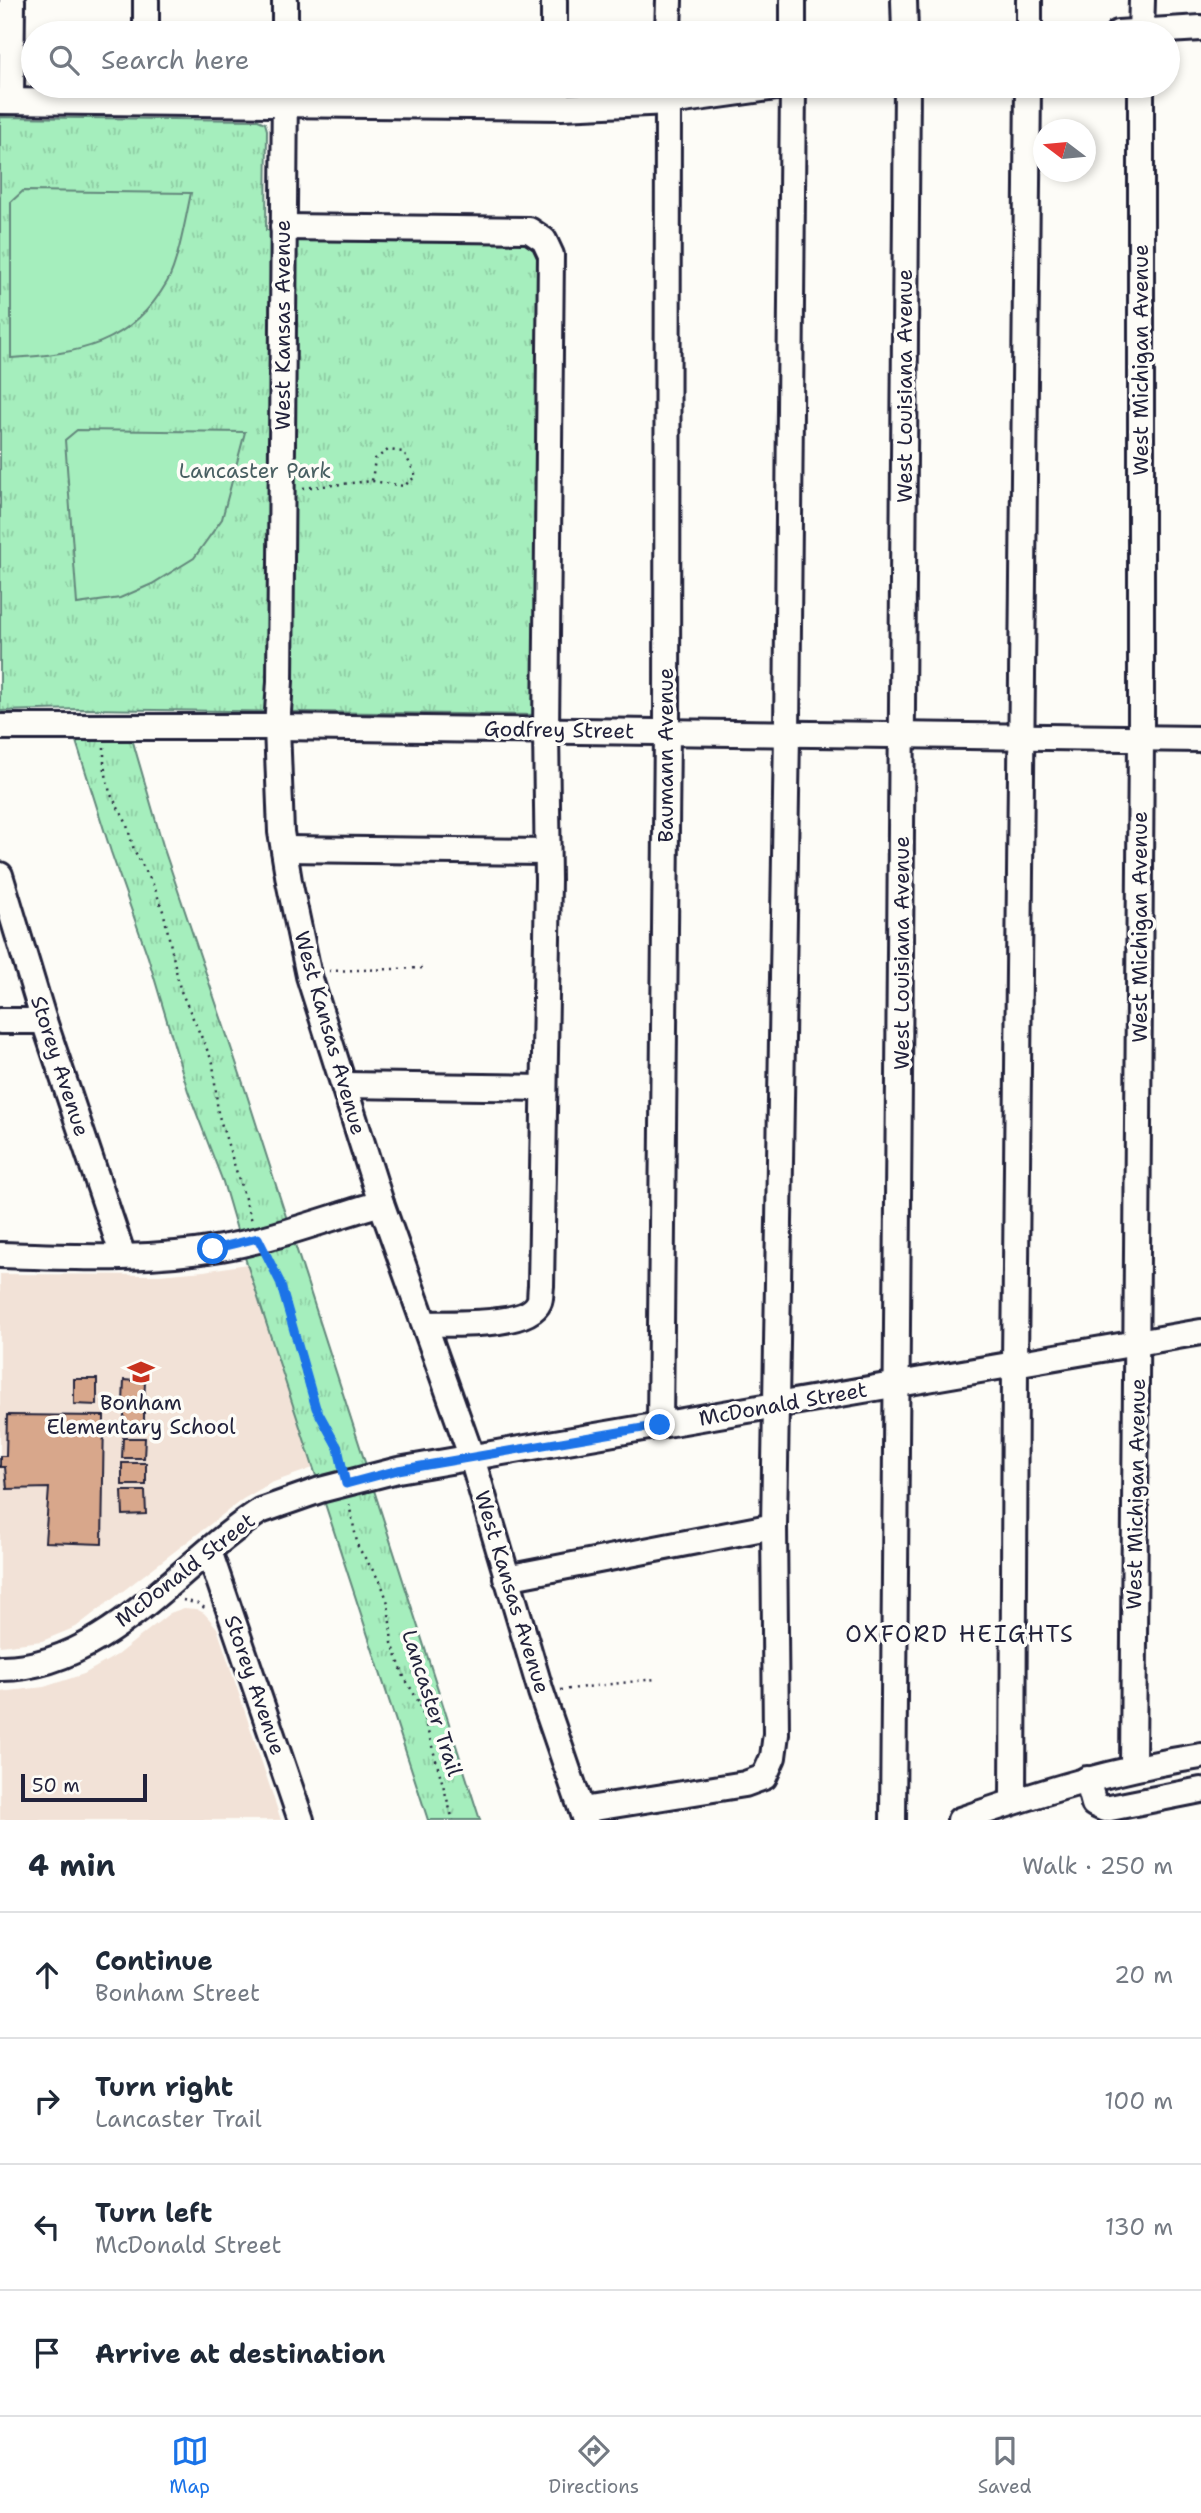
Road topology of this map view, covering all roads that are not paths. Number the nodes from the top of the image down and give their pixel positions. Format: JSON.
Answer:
{"nodes":[{"id":1,"x":12,"y":0,"type":"edge"},
{"id":2,"x":146,"y":0,"type":"edge"},
{"id":3,"x":285,"y":0,"type":"edge"},
{"id":4,"x":554,"y":0,"type":"edge"},
{"id":5,"x":668,"y":0,"type":"edge"},
{"id":6,"x":793,"y":0,"type":"edge"},
{"id":7,"x":904,"y":0,"type":"edge"},
{"id":8,"x":1029,"y":0,"type":"edge"},
{"id":9,"x":1142,"y":0,"type":"edge"},
{"id":10,"x":146,"y":21,"type":"edge"},
{"id":11,"x":285,"y":21,"type":"edge"},
{"id":12,"x":554,"y":21,"type":"edge"},
{"id":13,"x":668,"y":21,"type":"edge"},
{"id":14,"x":793,"y":21,"type":"edge"},
{"id":15,"x":905,"y":21,"type":"edge"},
{"id":16,"x":1029,"y":21,"type":"edge"},
{"id":17,"x":1136,"y":21,"type":"edge"},
{"id":18,"x":1201,"y":28,"type":"edge"},
{"id":19,"x":1180,"y":29,"type":"edge"},
{"id":20,"x":66,"y":98,"type":"edge"},
{"id":21,"x":284,"y":98,"type":"edge"},
{"id":22,"x":669,"y":98,"type":"edge"},
{"id":23,"x":793,"y":98,"type":"edge"},
{"id":24,"x":907,"y":98,"type":"edge"},
{"id":25,"x":1028,"y":98,"type":"edge"},
{"id":26,"x":1141,"y":98,"type":"edge"},
{"id":27,"x":6,"y":101,"type":"edge"},
{"id":28,"x":284,"y":226,"type":"junction"},
{"id":29,"x":0,"y":727,"type":"edge"},
{"id":30,"x":278,"y":727,"type":"junction"},
{"id":31,"x":546,"y":731,"type":"junction"},
{"id":32,"x":667,"y":732,"type":"junction"},
{"id":33,"x":787,"y":734,"type":"junction"},
{"id":34,"x":903,"y":737,"type":"junction"},
{"id":35,"x":1023,"y":738,"type":"junction"},
{"id":36,"x":1142,"y":739,"type":"junction"},
{"id":37,"x":1201,"y":739,"type":"edge"},
{"id":38,"x":285,"y":849,"type":"junction"},
{"id":39,"x":547,"y":852,"type":"junction"},
{"id":40,"x":0,"y":875,"type":"edge"},
{"id":41,"x":0,"y":1021,"type":"edge"},
{"id":42,"x":44,"y":1021,"type":"junction"},
{"id":43,"x":344,"y":1085,"type":"junction"},
{"id":44,"x":544,"y":1088,"type":"junction"},
{"id":45,"x":381,"y":1203,"type":"junction"},
{"id":46,"x":0,"y":1255,"type":"edge"},
{"id":47,"x":123,"y":1256,"type":"junction"},
{"id":48,"x":424,"y":1324,"type":"junction"},
{"id":49,"x":1201,"y":1332,"type":"edge"},
{"id":50,"x":1137,"y":1342,"type":"junction"},
{"id":51,"x":1015,"y":1364,"type":"junction"},
{"id":52,"x":898,"y":1384,"type":"junction"},
{"id":53,"x":778,"y":1405,"type":"junction"},
{"id":54,"x":660,"y":1425,"type":"junction"},
{"id":55,"x":472,"y":1458,"type":"junction"},
{"id":56,"x":774,"y":1526,"type":"junction"},
{"id":57,"x":209,"y":1551,"type":"junction"},
{"id":58,"x":506,"y":1578,"type":"junction"},
{"id":59,"x":0,"y":1668,"type":"edge"},
{"id":60,"x":1201,"y":1756,"type":"edge"},
{"id":61,"x":1133,"y":1767,"type":"junction"},
{"id":62,"x":1087,"y":1779,"type":"junction"},
{"id":63,"x":1201,"y":1790,"type":"edge"},
{"id":64,"x":1003,"y":1809,"type":"edge"},
{"id":65,"x":583,"y":1815,"type":"edge"},
{"id":66,"x":301,"y":1820,"type":"edge"},
{"id":67,"x":893,"y":1820,"type":"edge"},
{"id":68,"x":960,"y":1820,"type":"edge"}],
"edges":[{"from":1,"to":27,"type":"street"},
{"from":2,"to":10,"type":"street"},
{"from":3,"to":11,"type":"street"},
{"from":4,"to":12,"type":"street"},
{"from":5,"to":13,"type":"street"},
{"from":6,"to":14,"type":"street"},
{"from":7,"to":15,"type":"street"},
{"from":8,"to":16,"type":"street"},
{"from":9,"to":17,"type":"street"},
{"from":18,"to":19,"type":"street"},
{"from":20,"to":27,"type":"street"},
{"from":21,"to":28,"type":"street","name":"West Kansas Avenue"},
{"from":22,"to":32,"type":"street","name":"Baumann Avenue"},
{"from":23,"to":33,"type":"street"},
{"from":24,"to":34,"type":"street","name":"West Louisiana Avenue"},
{"from":25,"to":35,"type":"street"},
{"from":26,"to":36,"type":"street","name":"West Michigan Avenue"},
{"from":28,"to":30,"type":"street","name":"West Kansas Avenue"},
{"from":28,"to":31,"type":"street"},
{"from":29,"to":30,"type":"street","name":"Godfrey Street"},
{"from":30,"to":31,"type":"street","name":"Godfrey Street"},
{"from":30,"to":38,"type":"street","name":"West Kansas Avenue"},
{"from":31,"to":32,"type":"street","name":"Godfrey Street"},
{"from":31,"to":39,"type":"street"},
{"from":32,"to":33,"type":"street","name":"Godfrey Street"},
{"from":32,"to":54,"type":"street","name":"Baumann Avenue"},
{"from":33,"to":34,"type":"street","name":"Godfrey Street"},
{"from":33,"to":53,"type":"street"},
{"from":34,"to":35,"type":"street","name":"Godfrey Street"},
{"from":34,"to":52,"type":"street","name":"West Louisiana Avenue"},
{"from":35,"to":36,"type":"street","name":"Godfrey Street"},
{"from":35,"to":51,"type":"street"},
{"from":36,"to":37,"type":"street","name":"Godfrey Street"},
{"from":36,"to":50,"type":"street","name":"West Michigan Avenue"},
{"from":38,"to":39,"type":"street"},
{"from":38,"to":43,"type":"street","name":"West Kansas Avenue"},
{"from":39,"to":44,"type":"street"},
{"from":40,"to":42,"type":"street","name":"Storey Avenue"},
{"from":41,"to":42,"type":"street"},
{"from":42,"to":47,"type":"street","name":"Storey Avenue"},
{"from":43,"to":44,"type":"street"},
{"from":43,"to":45,"type":"street","name":"West Kansas Avenue"},
{"from":44,"to":48,"type":"street"},
{"from":45,"to":47,"type":"street"},
{"from":45,"to":48,"type":"street","name":"West Kansas Avenue"},
{"from":46,"to":47,"type":"street"},
{"from":48,"to":55,"type":"street","name":"West Kansas Avenue"},
{"from":49,"to":50,"type":"street","name":"McDonald Street"},
{"from":50,"to":51,"type":"street","name":"McDonald Street"},
{"from":50,"to":61,"type":"street","name":"West Michigan Avenue"},
{"from":51,"to":52,"type":"street","name":"McDonald Street"},
{"from":51,"to":64,"type":"street"},
{"from":52,"to":53,"type":"street","name":"McDonald Street"},
{"from":52,"to":67,"type":"street","name":"West Louisiana Avenue"},
{"from":53,"to":54,"type":"street","name":"McDonald Street"},
{"from":53,"to":56,"type":"street"},
{"from":54,"to":55,"type":"street","name":"McDonald Street"},
{"from":55,"to":57,"type":"street","name":"McDonald Street"},
{"from":55,"to":58,"type":"street","name":"West Kansas Avenue"},
{"from":56,"to":58,"type":"street"},
{"from":56,"to":65,"type":"street"},
{"from":57,"to":59,"type":"street","name":"McDonald Street"},
{"from":57,"to":66,"type":"street","name":"Storey Avenue"},
{"from":58,"to":65,"type":"street","name":"West Kansas Avenue"},
{"from":60,"to":61,"type":"street"},
{"from":61,"to":62,"type":"street"},
{"from":62,"to":63,"type":"street"},
{"from":62,"to":64,"type":"street"},
{"from":64,"to":68,"type":"street"}]}
